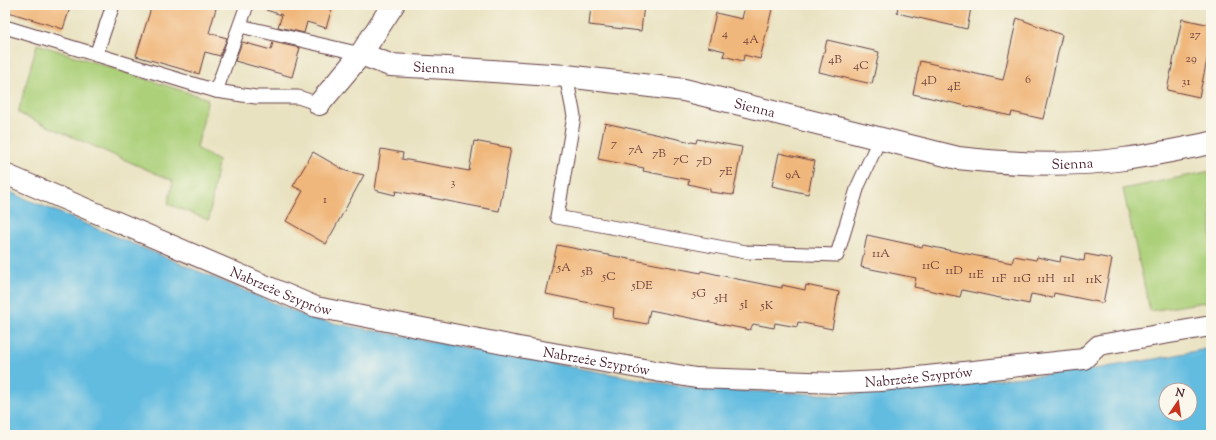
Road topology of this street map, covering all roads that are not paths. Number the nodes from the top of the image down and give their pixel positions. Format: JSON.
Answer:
{"nodes":[{"id":1,"x":113,"y":5,"type":"edge"},
{"id":2,"x":247,"y":5,"type":"edge"},
{"id":3,"x":393,"y":5,"type":"edge"},
{"id":4,"x":240,"y":26,"type":"junction"},
{"id":5,"x":5,"y":27,"type":"edge"},
{"id":6,"x":361,"y":54,"type":"junction"},
{"id":7,"x":96,"y":55,"type":"junction"},
{"id":8,"x":566,"y":76,"type":"junction"},
{"id":9,"x":216,"y":91,"type":"junction"},
{"id":10,"x":319,"y":104,"type":"joint"},
{"id":11,"x":880,"y":138,"type":"junction"},
{"id":12,"x":1211,"y":143,"type":"edge"},
{"id":13,"x":5,"y":174,"type":"edge"},
{"id":14,"x":1211,"y":326,"type":"edge"}],
"edges":[{"from":1,"to":7,"type":"lane"},
{"from":2,"to":4,"type":"lane"},
{"from":3,"to":6,"type":"street"},
{"from":4,"to":6,"type":"lane"},
{"from":4,"to":9,"type":"lane"},
{"from":5,"to":7,"type":"lane"},
{"from":6,"to":8,"type":"street","name":"Sienna"},
{"from":6,"to":10,"type":"street"},
{"from":7,"to":9,"type":"lane"},
{"from":8,"to":11,"type":"street","name":"Sienna"},
{"from":8,"to":11,"type":"lane"},
{"from":9,"to":10,"type":"lane"},
{"from":11,"to":12,"type":"street","name":"Sienna"},
{"from":13,"to":14,"type":"street","name":"Nabrzeże Szyprów"}]}
